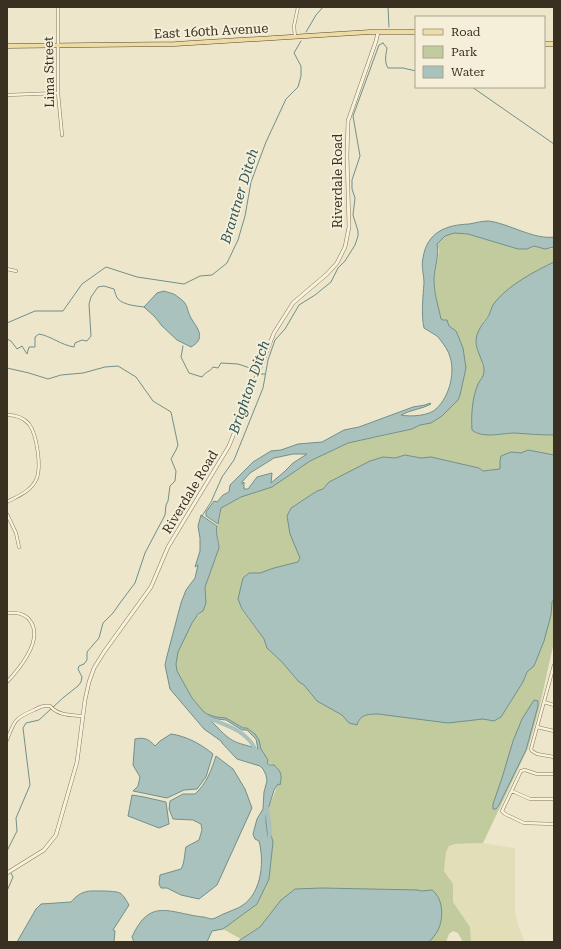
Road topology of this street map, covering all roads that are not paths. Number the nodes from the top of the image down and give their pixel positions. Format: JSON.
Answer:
{"nodes":[{"id":1,"x":58,"y":7,"type":"edge"},
{"id":2,"x":298,"y":7,"type":"edge"},
{"id":3,"x":415,"y":32,"type":"edge"},
{"id":4,"x":378,"y":35,"type":"junction"},
{"id":5,"x":295,"y":37,"type":"junction"},
{"id":6,"x":58,"y":45,"type":"junction"},
{"id":7,"x":7,"y":46,"type":"edge"},
{"id":8,"x":58,"y":93,"type":"junction"},
{"id":9,"x":7,"y":94,"type":"edge"},
{"id":10,"x":62,"y":135,"type":"dead end"},
{"id":11,"x":7,"y":269,"type":"edge"},
{"id":12,"x":16,"y":271,"type":"dead end"},
{"id":13,"x":7,"y":415,"type":"edge"},
{"id":14,"x":7,"y":502,"type":"edge"},
{"id":15,"x":7,"y":514,"type":"edge"},
{"id":16,"x":19,"y":547,"type":"dead end"},
{"id":17,"x":7,"y":613,"type":"edge"},
{"id":18,"x":554,"y":665,"type":"edge"},
{"id":19,"x":553,"y":676,"type":"edge"},
{"id":20,"x":7,"y":682,"type":"edge"},
{"id":21,"x":544,"y":702,"type":"junction"},
{"id":22,"x":554,"y":705,"type":"edge"},
{"id":23,"x":83,"y":716,"type":"junction"},
{"id":24,"x":537,"y":727,"type":"junction"},
{"id":25,"x":554,"y":731,"type":"edge"},
{"id":26,"x":7,"y":740,"type":"edge"},
{"id":27,"x":554,"y":757,"type":"edge"},
{"id":28,"x":554,"y":774,"type":"edge"},
{"id":29,"x":512,"y":790,"type":"junction"},
{"id":30,"x":554,"y":799,"type":"edge"},
{"id":31,"x":554,"y":824,"type":"edge"},
{"id":32,"x":9,"y":871,"type":"edge"}],
"edges":[{"from":1,"to":6,"type":"street","name":"Lima Street"},
{"from":2,"to":5,"type":"street"},
{"from":3,"to":4,"type":"main road","name":"East 160th Avenue"},
{"from":4,"to":5,"type":"main road","name":"East 160th Avenue"},
{"from":4,"to":23,"type":"street","name":"Riverdale Road"},
{"from":5,"to":6,"type":"main road","name":"East 160th Avenue"},
{"from":6,"to":7,"type":"main road","name":"East 160th Avenue"},
{"from":6,"to":8,"type":"street","name":"Lima Street"},
{"from":8,"to":9,"type":"street"},
{"from":8,"to":10,"type":"street","name":"Lima Street"},
{"from":11,"to":12,"type":"street"},
{"from":13,"to":14,"type":"street"},
{"from":15,"to":16,"type":"street"},
{"from":17,"to":20,"type":"street"},
{"from":18,"to":19,"type":"street"},
{"from":19,"to":21,"type":"street"},
{"from":21,"to":22,"type":"street"},
{"from":21,"to":24,"type":"street"},
{"from":23,"to":26,"type":"street"},
{"from":23,"to":32,"type":"street","name":"Riverdale Road"},
{"from":24,"to":25,"type":"street"},
{"from":24,"to":27,"type":"street"},
{"from":28,"to":29,"type":"street"},
{"from":29,"to":30,"type":"street"},
{"from":29,"to":31,"type":"street"}]}
